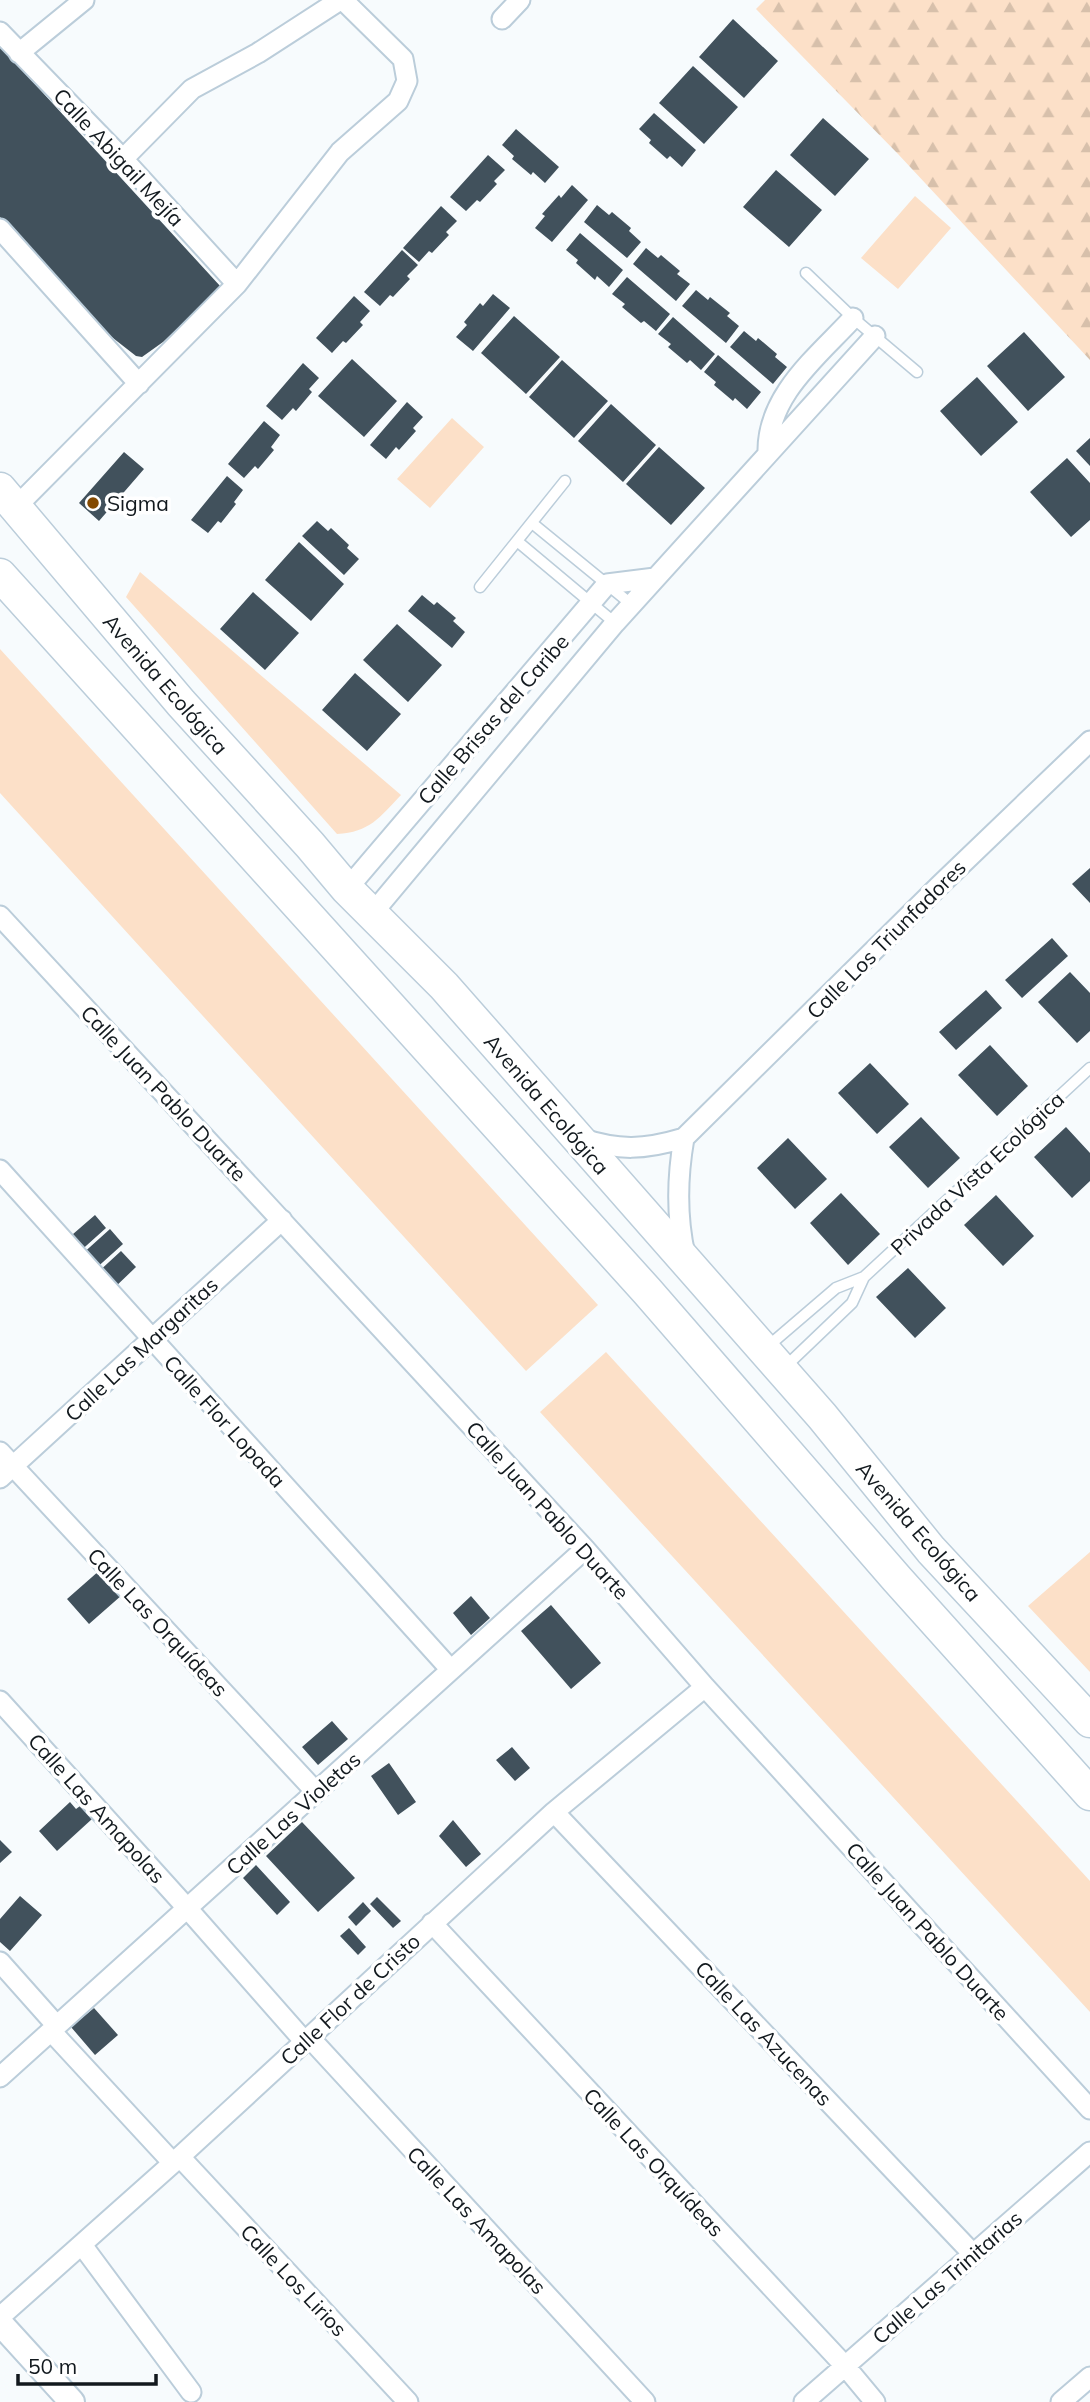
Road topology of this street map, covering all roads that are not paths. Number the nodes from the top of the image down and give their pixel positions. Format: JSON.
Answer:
{"nodes":[{"id":1,"x":84,"y":0,"type":"edge"},
{"id":2,"x":342,"y":0,"type":"edge"},
{"id":3,"x":520,"y":0,"type":"edge"},
{"id":4,"x":502,"y":19,"type":"dead end"},
{"id":5,"x":0,"y":32,"type":"edge"},
{"id":6,"x":19,"y":53,"type":"junction"},
{"id":7,"x":123,"y":159,"type":"junction"},
{"id":8,"x":0,"y":229,"type":"edge"},
{"id":9,"x":806,"y":273,"type":"dead end"},
{"id":10,"x":237,"y":284,"type":"junction"},
{"id":11,"x":853,"y":318,"type":"junction"},
{"id":12,"x":874,"y":337,"type":"junction"},
{"id":13,"x":917,"y":372,"type":"dead end"},
{"id":14,"x":139,"y":384,"type":"junction"},
{"id":15,"x":768,"y":454,"type":"junction"},
{"id":16,"x":565,"y":481,"type":"dead end"},
{"id":17,"x":8,"y":498,"type":"edge"},
{"id":18,"x":532,"y":523,"type":"junction"},
{"id":19,"x":517,"y":541,"type":"junction"},
{"id":20,"x":0,"y":575,"type":"edge"},
{"id":21,"x":654,"y":578,"type":"junction"},
{"id":22,"x":607,"y":584,"type":"junction"},
{"id":23,"x":480,"y":587,"type":"dead end"},
{"id":24,"x":591,"y":604,"type":"junction"},
{"id":25,"x":631,"y":604,"type":"junction"},
{"id":26,"x":615,"y":623,"type":"junction"},
{"id":27,"x":1090,"y":741,"type":"edge"},
{"id":28,"x":346,"y":889,"type":"junction"},
{"id":29,"x":370,"y":915,"type":"junction"},
{"id":30,"x":0,"y":916,"type":"edge"},
{"id":31,"x":1090,"y":1068,"type":"edge"},
{"id":32,"x":574,"y":1136,"type":"junction"},
{"id":33,"x":684,"y":1138,"type":"junction"},
{"id":34,"x":0,"y":1170,"type":"edge"},
{"id":35,"x":282,"y":1220,"type":"junction"},
{"id":36,"x":687,"y":1263,"type":"junction"},
{"id":37,"x":864,"y":1277,"type":"junction"},
{"id":38,"x":151,"y":1340,"type":"junction"},
{"id":39,"x":773,"y":1360,"type":"junction"},
{"id":40,"x":4,"y":1466,"type":"edge"},
{"id":41,"x":585,"y":1549,"type":"junction"},
{"id":42,"x":451,"y":1670,"type":"junction"},
{"id":43,"x":705,"y":1686,"type":"junction"},
{"id":44,"x":0,"y":1701,"type":"edge"},
{"id":45,"x":1090,"y":1721,"type":"edge"},
{"id":46,"x":316,"y":1792,"type":"junction"},
{"id":47,"x":1090,"y":1794,"type":"edge"},
{"id":48,"x":554,"y":1812,"type":"junction"},
{"id":49,"x":187,"y":1908,"type":"junction"},
{"id":50,"x":432,"y":1923,"type":"junction"},
{"id":51,"x":0,"y":1962,"type":"edge"},
{"id":52,"x":54,"y":2028,"type":"junction"},
{"id":53,"x":307,"y":2039,"type":"junction"},
{"id":54,"x":0,"y":2077,"type":"edge"},
{"id":55,"x":1090,"y":2109,"type":"edge"},
{"id":56,"x":1090,"y":2152,"type":"edge"},
{"id":57,"x":176,"y":2160,"type":"junction"},
{"id":58,"x":82,"y":2245,"type":"junction"},
{"id":59,"x":973,"y":2254,"type":"junction"},
{"id":60,"x":0,"y":2317,"type":"edge"},
{"id":61,"x":0,"y":2323,"type":"edge"},
{"id":62,"x":845,"y":2367,"type":"junction"},
{"id":63,"x":1087,"y":2387,"type":"edge"},
{"id":64,"x":191,"y":2392,"type":"dead end"},
{"id":65,"x":72,"y":2402,"type":"edge"},
{"id":66,"x":408,"y":2402,"type":"edge"},
{"id":67,"x":645,"y":2402,"type":"edge"},
{"id":68,"x":804,"y":2402,"type":"edge"},
{"id":69,"x":875,"y":2402,"type":"edge"},
{"id":70,"x":1061,"y":2402,"type":"edge"}],
"edges":[{"from":1,"to":6,"type":"street"},
{"from":2,"to":7,"type":"street"},
{"from":2,"to":10,"type":"street"},
{"from":3,"to":4,"type":"street"},
{"from":5,"to":6,"type":"street","name":"Calle Abigail Mejía"},
{"from":6,"to":7,"type":"street","name":"Calle Abigail Mejía"},
{"from":7,"to":10,"type":"street","name":"Calle Abigail Mejía"},
{"from":8,"to":14,"type":"street"},
{"from":9,"to":11,"type":"lane"},
{"from":10,"to":14,"type":"street"},
{"from":11,"to":12,"type":"lane"},
{"from":11,"to":15,"type":"street"},
{"from":12,"to":13,"type":"lane"},
{"from":12,"to":15,"type":"street","name":"Calle Brisas del Caribe"},
{"from":14,"to":17,"type":"street"},
{"from":15,"to":21,"type":"street","name":"Calle Brisas del Caribe"},
{"from":16,"to":18,"type":"lane"},
{"from":17,"to":28,"type":"main road","name":"Avenida Ecológica"},
{"from":18,"to":19,"type":"lane"},
{"from":18,"to":22,"type":"lane"},
{"from":19,"to":23,"type":"lane"},
{"from":19,"to":24,"type":"lane"},
{"from":20,"to":47,"type":"main road"},
{"from":21,"to":22,"type":"street"},
{"from":21,"to":25,"type":"street","name":"Calle Brisas del Caribe"},
{"from":22,"to":24,"type":"street","name":"Calle Brisas del Caribe"},
{"from":22,"to":25,"type":"lane"},
{"from":24,"to":26,"type":"lane"},
{"from":24,"to":28,"type":"street","name":"Calle Brisas del Caribe"},
{"from":25,"to":26,"type":"street","name":"Calle Brisas del Caribe"},
{"from":26,"to":29,"type":"street","name":"Calle Brisas del Caribe"},
{"from":27,"to":33,"type":"street","name":"Calle Los Triunfadores"},
{"from":28,"to":29,"type":"main road","name":"Avenida Ecológica"},
{"from":29,"to":32,"type":"main road","name":"Avenida Ecológica"},
{"from":30,"to":35,"type":"street","name":"Calle Juan Pablo Duarte"},
{"from":31,"to":37,"type":"lane","name":"Privada Vista Ecológica"},
{"from":32,"to":33,"type":"street","name":"Calle Los Triunfadores"},
{"from":32,"to":36,"type":"main road","name":"Avenida Ecológica"},
{"from":33,"to":36,"type":"street"},
{"from":34,"to":38,"type":"street","name":"Calle Flor Lopada"},
{"from":35,"to":38,"type":"street","name":"Calle Las Margaritas"},
{"from":35,"to":41,"type":"street","name":"Calle Juan Pablo Duarte"},
{"from":36,"to":39,"type":"main road","name":"Avenida Ecológica"},
{"from":37,"to":39,"type":"lane","name":"Privada Vista Ecológica"},
{"from":37,"to":39,"type":"lane","name":"Privada Vista Ecológica"},
{"from":38,"to":40,"type":"street","name":"Calle Las Margaritas"},
{"from":38,"to":42,"type":"street","name":"Calle Flor Lopada"},
{"from":39,"to":45,"type":"main road","name":"Avenida Ecológica"},
{"from":40,"to":46,"type":"street","name":"Calle Las Orquídeas"},
{"from":41,"to":42,"type":"street","name":"Calle Las Violetas"},
{"from":41,"to":43,"type":"street","name":"Calle Juan Pablo Duarte"},
{"from":42,"to":46,"type":"street","name":"Calle Las Violetas"},
{"from":43,"to":48,"type":"street","name":"Calle Flor de Cristo"},
{"from":43,"to":55,"type":"street","name":"Calle Juan Pablo Duarte"},
{"from":44,"to":49,"type":"street","name":"Calle Las Amapolas"},
{"from":46,"to":49,"type":"street","name":"Calle Las Violetas"},
{"from":48,"to":50,"type":"street","name":"Calle Flor de Cristo"},
{"from":48,"to":59,"type":"street","name":"Calle Las Azucenas"},
{"from":49,"to":52,"type":"street","name":"Calle Las Violetas"},
{"from":49,"to":53,"type":"street","name":"Calle Las Amapolas"},
{"from":50,"to":53,"type":"street","name":"Calle Flor de Cristo"},
{"from":50,"to":62,"type":"street","name":"Calle Las Orquídeas"},
{"from":51,"to":52,"type":"street"},
{"from":52,"to":54,"type":"street","name":"Calle Las Violetas"},
{"from":52,"to":57,"type":"street","name":"Calle Los Lirios"},
{"from":53,"to":57,"type":"street","name":"Calle Flor de Cristo"},
{"from":53,"to":67,"type":"street","name":"Calle Las Amapolas"},
{"from":56,"to":59,"type":"street","name":"Calle Las Trinitarias"},
{"from":57,"to":58,"type":"street","name":"Calle Flor de Cristo"},
{"from":57,"to":66,"type":"street","name":"Calle Los Lirios"},
{"from":58,"to":60,"type":"street","name":"Calle Flor de Cristo"},
{"from":58,"to":64,"type":"street"},
{"from":59,"to":62,"type":"street","name":"Calle Las Trinitarias"},
{"from":61,"to":65,"type":"street"},
{"from":62,"to":68,"type":"street","name":"Calle Las Trinitarias"},
{"from":62,"to":69,"type":"street","name":"Calle Las Orquídeas"},
{"from":63,"to":70,"type":"street"}]}
